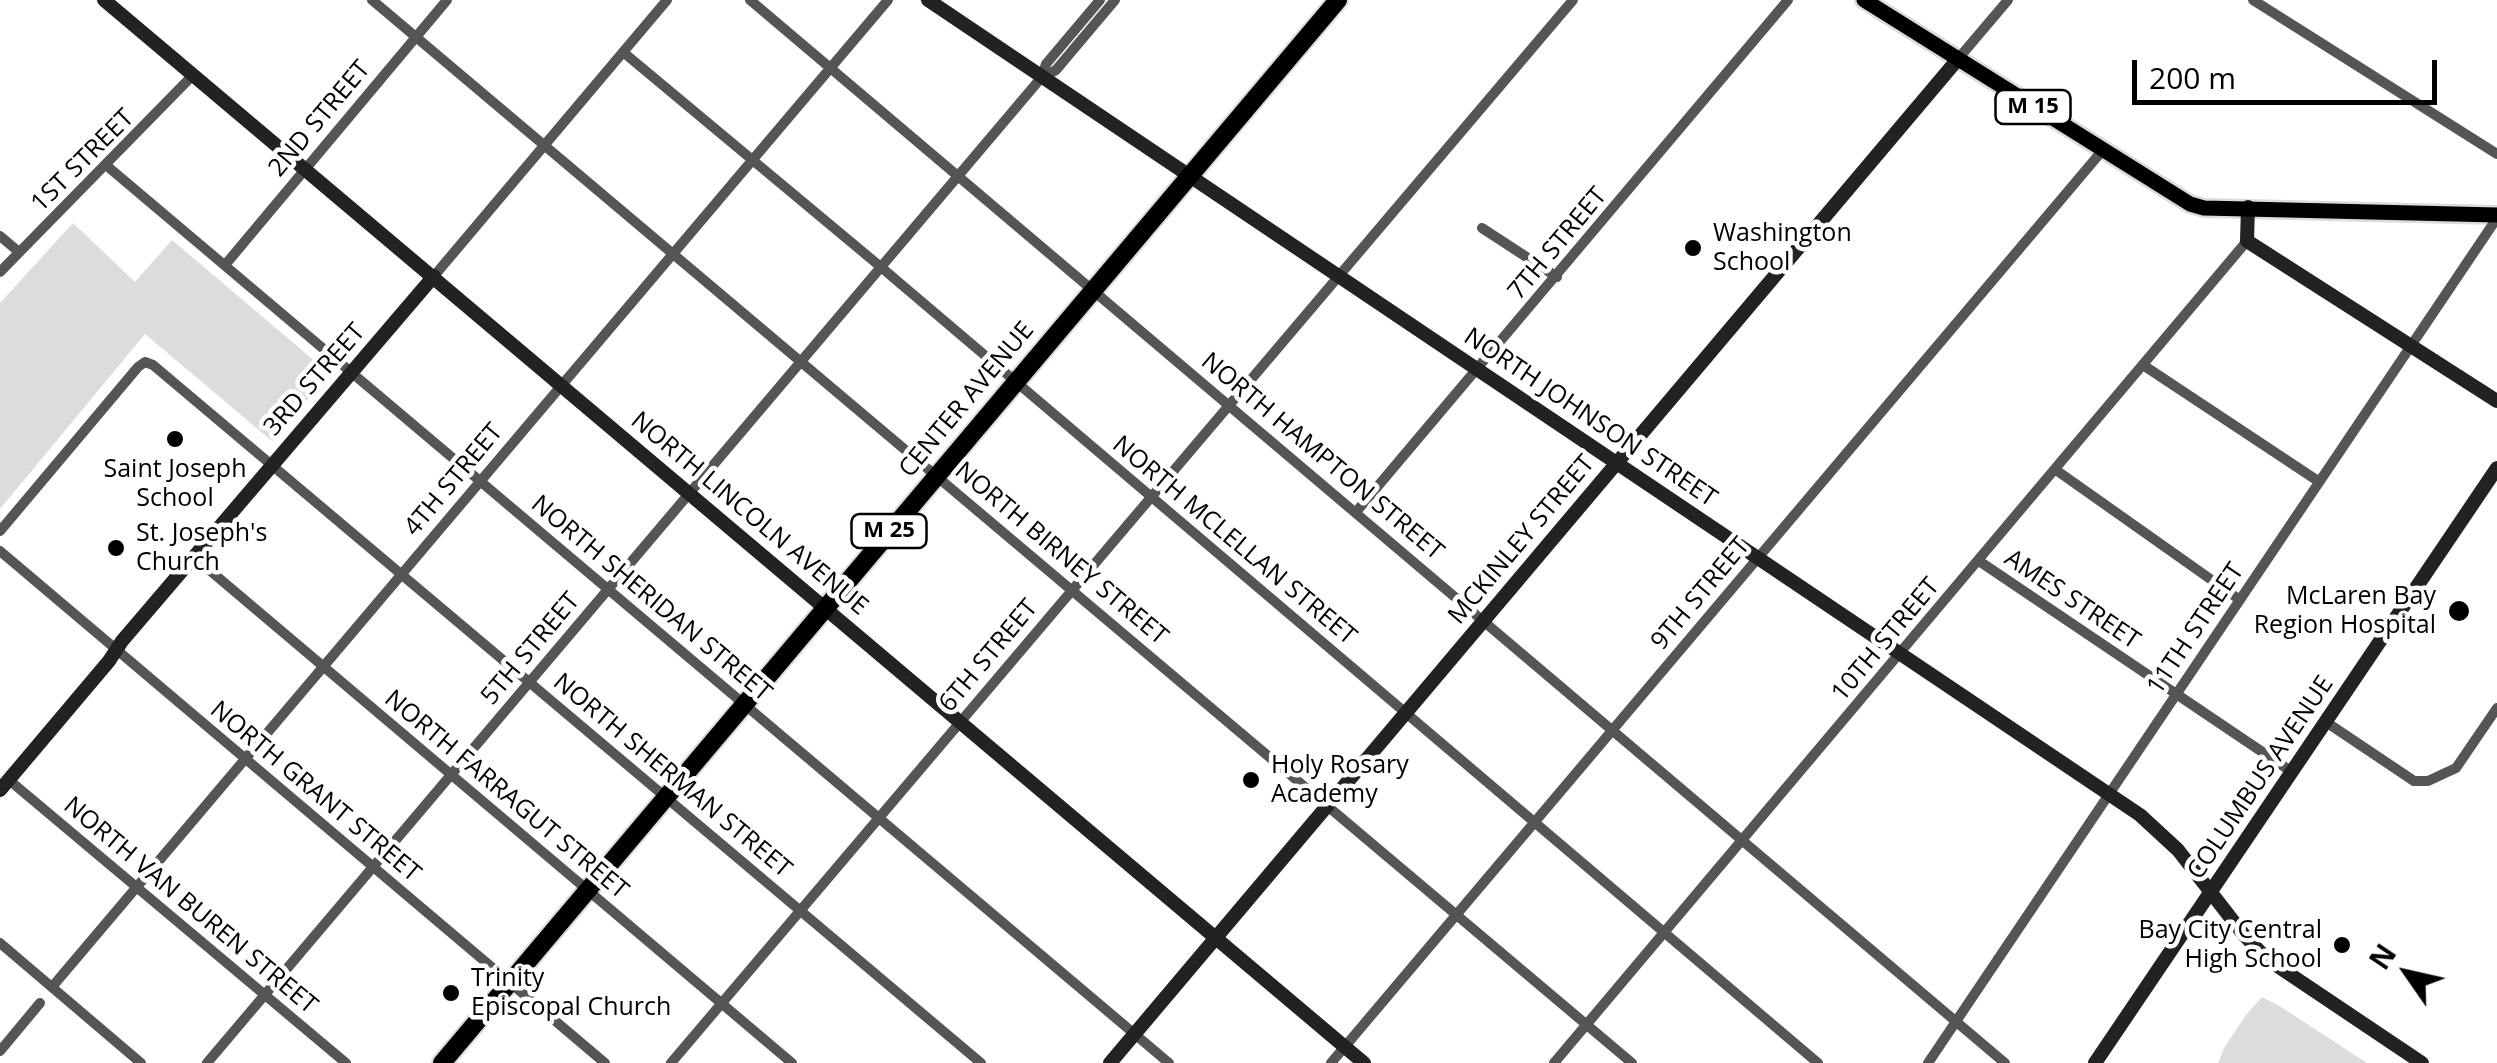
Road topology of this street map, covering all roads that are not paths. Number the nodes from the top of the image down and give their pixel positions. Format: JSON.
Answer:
{"nodes":[{"id":1,"x":104,"y":0,"type":"edge"},
{"id":2,"x":372,"y":0,"type":"edge"},
{"id":3,"x":447,"y":0,"type":"edge"},
{"id":4,"x":667,"y":0,"type":"edge"},
{"id":5,"x":750,"y":0,"type":"edge"},
{"id":6,"x":888,"y":0,"type":"edge"},
{"id":7,"x":928,"y":0,"type":"edge"},
{"id":8,"x":1100,"y":0,"type":"edge"},
{"id":9,"x":1115,"y":0,"type":"edge"},
{"id":10,"x":1338,"y":0,"type":"edge"},
{"id":11,"x":1573,"y":0,"type":"edge"},
{"id":12,"x":1788,"y":0,"type":"edge"},
{"id":13,"x":1864,"y":0,"type":"edge"},
{"id":14,"x":2008,"y":0,"type":"edge"},
{"id":15,"x":2252,"y":0,"type":"edge"},
{"id":16,"x":416,"y":36,"type":"junction"},
{"id":17,"x":623,"y":52,"type":"junction"},
{"id":18,"x":1958,"y":59,"type":"junction"},
{"id":19,"x":830,"y":68,"type":"junction"},
{"id":20,"x":193,"y":76,"type":"junction"},
{"id":21,"x":1041,"y":78,"type":"junction"},
{"id":22,"x":544,"y":144,"type":"junction"},
{"id":23,"x":2102,"y":151,"type":"junction"},
{"id":24,"x":2497,"y":154,"type":"edge"},
{"id":25,"x":753,"y":160,"type":"junction"},
{"id":26,"x":108,"y":166,"type":"junction"},
{"id":27,"x":304,"y":169,"type":"junction"},
{"id":28,"x":959,"y":176,"type":"junction"},
{"id":29,"x":1191,"y":176,"type":"junction"},
{"id":30,"x":2248,"y":207,"type":"junction"},
{"id":31,"x":2497,"y":216,"type":"edge"},
{"id":32,"x":1482,"y":228,"type":"dead end"},
{"id":33,"x":0,"y":236,"type":"edge"},
{"id":34,"x":2246,"y":241,"type":"junction"},
{"id":35,"x":19,"y":252,"type":"junction"},
{"id":36,"x":674,"y":252,"type":"junction"},
{"id":37,"x":225,"y":265,"type":"junction"},
{"id":38,"x":882,"y":268,"type":"junction"},
{"id":39,"x":0,"y":272,"type":"edge"},
{"id":40,"x":434,"y":276,"type":"junction"},
{"id":41,"x":1339,"y":276,"type":"junction"},
{"id":42,"x":1557,"y":277,"type":"junction"},
{"id":43,"x":1094,"y":290,"type":"junction"},
{"id":44,"x":2411,"y":346,"type":"junction"},
{"id":45,"x":802,"y":362,"type":"junction"},
{"id":46,"x":2143,"y":365,"type":"junction"},
{"id":47,"x":1480,"y":369,"type":"junction"},
{"id":48,"x":352,"y":373,"type":"junction"},
{"id":49,"x":1016,"y":382,"type":"junction"},
{"id":50,"x":560,"y":384,"type":"junction"},
{"id":51,"x":2497,"y":402,"type":"edge"},
{"id":52,"x":1228,"y":404,"type":"junction"},
{"id":53,"x":1616,"y":463,"type":"junction"},
{"id":54,"x":272,"y":464,"type":"junction"},
{"id":55,"x":2497,"y":468,"type":"edge"},
{"id":56,"x":2056,"y":470,"type":"junction"},
{"id":57,"x":937,"y":475,"type":"junction"},
{"id":58,"x":479,"y":481,"type":"junction"},
{"id":59,"x":2318,"y":482,"type":"junction"},
{"id":60,"x":688,"y":494,"type":"junction"},
{"id":61,"x":1150,"y":496,"type":"junction"},
{"id":62,"x":1356,"y":512,"type":"junction"},
{"id":63,"x":0,"y":531,"type":"edge"},
{"id":64,"x":0,"y":551,"type":"edge"},
{"id":65,"x":194,"y":557,"type":"junction"},
{"id":66,"x":1757,"y":559,"type":"junction"},
{"id":67,"x":1979,"y":561,"type":"junction"},
{"id":68,"x":401,"y":573,"type":"junction"},
{"id":69,"x":607,"y":589,"type":"junction"},
{"id":70,"x":1070,"y":589,"type":"junction"},
{"id":71,"x":2240,"y":600,"type":"junction"},
{"id":72,"x":824,"y":607,"type":"junction"},
{"id":73,"x":1484,"y":621,"type":"junction"},
{"id":74,"x":117,"y":650,"type":"junction"},
{"id":75,"x":1900,"y":654,"type":"junction"},
{"id":76,"x":323,"y":666,"type":"junction"},
{"id":77,"x":529,"y":682,"type":"junction"},
{"id":78,"x":2176,"y":695,"type":"junction"},
{"id":79,"x":744,"y":704,"type":"junction"},
{"id":80,"x":2497,"y":708,"type":"edge"},
{"id":81,"x":1406,"y":713,"type":"junction"},
{"id":82,"x":960,"y":722,"type":"junction"},
{"id":83,"x":2326,"y":722,"type":"junction"},
{"id":84,"x":1612,"y":730,"type":"junction"},
{"id":85,"x":244,"y":758,"type":"junction"},
{"id":86,"x":2292,"y":772,"type":"junction"},
{"id":87,"x":452,"y":775,"type":"junction"},
{"id":88,"x":4,"y":785,"type":"edge"},
{"id":89,"x":2109,"y":794,"type":"junction"},
{"id":90,"x":665,"y":796,"type":"junction"},
{"id":91,"x":1327,"y":805,"type":"junction"},
{"id":92,"x":878,"y":818,"type":"junction"},
{"id":93,"x":1533,"y":822,"type":"junction"},
{"id":94,"x":1742,"y":840,"type":"junction"},
{"id":95,"x":374,"y":867,"type":"junction"},
{"id":96,"x":137,"y":887,"type":"junction"},
{"id":97,"x":588,"y":890,"type":"junction"},
{"id":98,"x":2211,"y":891,"type":"junction"},
{"id":99,"x":800,"y":910,"type":"junction"},
{"id":100,"x":1455,"y":914,"type":"junction"},
{"id":101,"x":1664,"y":934,"type":"junction"},
{"id":102,"x":1217,"y":938,"type":"junction"},
{"id":103,"x":0,"y":943,"type":"edge"},
{"id":104,"x":510,"y":984,"type":"junction"},
{"id":105,"x":52,"y":988,"type":"junction"},
{"id":106,"x":265,"y":996,"type":"junction"},
{"id":107,"x":40,"y":1003,"type":"dead end"},
{"id":108,"x":721,"y":1003,"type":"junction"},
{"id":109,"x":1956,"y":1021,"type":"junction"},
{"id":110,"x":1586,"y":1025,"type":"junction"},
{"id":111,"x":1134,"y":1034,"type":"junction"},
{"id":112,"x":1345,"y":1046,"type":"junction"},
{"id":113,"x":0,"y":1050,"type":"edge"},
{"id":114,"x":141,"y":1063,"type":"edge"},
{"id":115,"x":208,"y":1063,"type":"edge"},
{"id":116,"x":346,"y":1063,"type":"edge"},
{"id":117,"x":442,"y":1063,"type":"edge"},
{"id":118,"x":605,"y":1063,"type":"edge"},
{"id":119,"x":670,"y":1063,"type":"edge"},
{"id":120,"x":792,"y":1063,"type":"edge"},
{"id":121,"x":981,"y":1063,"type":"edge"},
{"id":122,"x":1110,"y":1063,"type":"edge"},
{"id":123,"x":1169,"y":1063,"type":"edge"},
{"id":124,"x":1331,"y":1063,"type":"edge"},
{"id":125,"x":1364,"y":1063,"type":"edge"},
{"id":126,"x":1554,"y":1063,"type":"edge"},
{"id":127,"x":1632,"y":1063,"type":"edge"},
{"id":128,"x":1818,"y":1063,"type":"edge"},
{"id":129,"x":1928,"y":1063,"type":"edge"},
{"id":130,"x":2005,"y":1063,"type":"edge"},
{"id":131,"x":2094,"y":1063,"type":"edge"},
{"id":132,"x":2422,"y":1063,"type":"edge"}],
"edges":[{"from":1,"to":20,"type":"street","name":"NORTH LINCOLN AVENUE"},
{"from":2,"to":16,"type":"street","name":"NORTH BIRNEY STREET"},
{"from":3,"to":16,"type":"street","name":"2ND STREET"},
{"from":4,"to":17,"type":"street","name":"3RD STREET"},
{"from":5,"to":19,"type":"street","name":"NORTH HAMPTON STREET"},
{"from":6,"to":19,"type":"street","name":"4TH STREET"},
{"from":7,"to":21,"type":"street","name":"NORTH JOHNSON STREET"},
{"from":8,"to":21,"type":"street","name":"5TH STREET"},
{"from":9,"to":21,"type":"street","name":"5TH STREET"},
{"from":10,"to":29,"type":"highway","name":"CENTER AVENUE","number":"M 25"},
{"from":11,"to":41,"type":"street","name":"6TH STREET"},
{"from":12,"to":42,"type":"street","name":"7TH STREET"},
{"from":13,"to":18,"type":"main road","number":"M 15"},
{"from":14,"to":18,"type":"street","name":"MCKINLEY STREET"},
{"from":15,"to":24,"type":"street"},
{"from":16,"to":22,"type":"street","name":"NORTH BIRNEY STREET"},
{"from":16,"to":27,"type":"street","name":"2ND STREET"},
{"from":17,"to":22,"type":"street","name":"3RD STREET"},
{"from":17,"to":25,"type":"street","name":"NORTH MCLELLAN STREET"},
{"from":18,"to":23,"type":"main road","number":"M 15"},
{"from":18,"to":53,"type":"street","name":"MCKINLEY STREET"},
{"from":19,"to":25,"type":"street","name":"4TH STREET"},
{"from":19,"to":28,"type":"street","name":"NORTH HAMPTON STREET"},
{"from":20,"to":26,"type":"street","name":"1ST STREET"},
{"from":20,"to":27,"type":"street","name":"NORTH LINCOLN AVENUE"},
{"from":21,"to":28,"type":"street","name":"5TH STREET"},
{"from":21,"to":29,"type":"street","name":"NORTH JOHNSON STREET"},
{"from":22,"to":36,"type":"street","name":"NORTH BIRNEY STREET"},
{"from":22,"to":40,"type":"street","name":"3RD STREET"},
{"from":23,"to":30,"type":"main road","number":"M 15"},
{"from":23,"to":66,"type":"street","name":"9TH STREET"},
{"from":25,"to":36,"type":"street","name":"4TH STREET"},
{"from":25,"to":38,"type":"street","name":"NORTH MCLELLAN STREET"},
{"from":26,"to":35,"type":"street","name":"1ST STREET"},
{"from":26,"to":37,"type":"street","name":"NORTH SHERIDAN STREET"},
{"from":27,"to":37,"type":"street","name":"2ND STREET"},
{"from":27,"to":40,"type":"street","name":"NORTH LINCOLN AVENUE"},
{"from":28,"to":38,"type":"street","name":"5TH STREET"},
{"from":28,"to":43,"type":"street","name":"NORTH HAMPTON STREET"},
{"from":29,"to":41,"type":"street","name":"NORTH JOHNSON STREET"},
{"from":29,"to":43,"type":"highway","name":"CENTER AVENUE","number":"M 25"},
{"from":30,"to":31,"type":"main road","number":"M 15"},
{"from":30,"to":34,"type":"street"},
{"from":31,"to":44,"type":"street","name":"11TH STREET"},
{"from":32,"to":42,"type":"street"},
{"from":33,"to":35,"type":"street"},
{"from":34,"to":44,"type":"street"},
{"from":34,"to":46,"type":"street","name":"10TH STREET"},
{"from":35,"to":39,"type":"street","name":"1ST STREET"},
{"from":36,"to":45,"type":"street","name":"NORTH BIRNEY STREET"},
{"from":36,"to":50,"type":"street","name":"4TH STREET"},
{"from":37,"to":48,"type":"street","name":"NORTH SHERIDAN STREET"},
{"from":38,"to":45,"type":"street","name":"5TH STREET"},
{"from":38,"to":49,"type":"street","name":"NORTH MCLELLAN STREET"},
{"from":40,"to":48,"type":"street","name":"3RD STREET"},
{"from":40,"to":50,"type":"street","name":"NORTH LINCOLN AVENUE"},
{"from":41,"to":47,"type":"street","name":"NORTH JOHNSON STREET"},
{"from":41,"to":52,"type":"street","name":"6TH STREET"},
{"from":42,"to":47,"type":"street","name":"7TH STREET"},
{"from":43,"to":49,"type":"highway","name":"CENTER AVENUE","number":"M 25"},
{"from":43,"to":52,"type":"street","name":"NORTH HAMPTON STREET"},
{"from":44,"to":51,"type":"street"},
{"from":44,"to":59,"type":"street","name":"11TH STREET"},
{"from":45,"to":57,"type":"street","name":"NORTH BIRNEY STREET"},
{"from":45,"to":60,"type":"street","name":"5TH STREET"},
{"from":46,"to":56,"type":"street","name":"10TH STREET"},
{"from":46,"to":59,"type":"street"},
{"from":47,"to":53,"type":"street","name":"NORTH JOHNSON STREET"},
{"from":47,"to":62,"type":"street","name":"7TH STREET"},
{"from":48,"to":54,"type":"street","name":"3RD STREET"},
{"from":48,"to":58,"type":"street","name":"NORTH SHERIDAN STREET"},
{"from":49,"to":57,"type":"highway","name":"CENTER AVENUE","number":"M 25"},
{"from":49,"to":61,"type":"street","name":"NORTH MCLELLAN STREET"},
{"from":50,"to":58,"type":"street","name":"4TH STREET"},
{"from":50,"to":60,"type":"street","name":"NORTH LINCOLN AVENUE"},
{"from":52,"to":61,"type":"street","name":"6TH STREET"},
{"from":52,"to":62,"type":"street","name":"NORTH HAMPTON STREET"},
{"from":53,"to":66,"type":"street","name":"NORTH JOHNSON STREET"},
{"from":53,"to":73,"type":"street","name":"MCKINLEY STREET"},
{"from":54,"to":63,"type":"street","name":"NORTH SHERMAN STREET"},
{"from":54,"to":65,"type":"street","name":"3RD STREET"},
{"from":54,"to":68,"type":"street","name":"NORTH SHERMAN STREET"},
{"from":55,"to":83,"type":"street","name":"COLUMBUS AVENUE"},
{"from":56,"to":67,"type":"street","name":"10TH STREET"},
{"from":56,"to":71,"type":"street"},
{"from":57,"to":70,"type":"street","name":"NORTH BIRNEY STREET"},
{"from":57,"to":72,"type":"highway","name":"CENTER AVENUE","number":"M 25"},
{"from":58,"to":68,"type":"street","name":"4TH STREET"},
{"from":58,"to":69,"type":"street","name":"NORTH SHERIDAN STREET"},
{"from":59,"to":71,"type":"street","name":"11TH STREET"},
{"from":60,"to":69,"type":"street","name":"5TH STREET"},
{"from":60,"to":72,"type":"street","name":"NORTH LINCOLN AVENUE"},
{"from":61,"to":70,"type":"street","name":"6TH STREET"},
{"from":61,"to":81,"type":"street","name":"NORTH MCLELLAN STREET"},
{"from":62,"to":73,"type":"street","name":"NORTH HAMPTON STREET"},
{"from":64,"to":74,"type":"street","name":"NORTH GRANT STREET"},
{"from":65,"to":74,"type":"street","name":"3RD STREET"},
{"from":65,"to":76,"type":"street","name":"NORTH FARRAGUT STREET"},
{"from":66,"to":75,"type":"street","name":"NORTH JOHNSON STREET"},
{"from":66,"to":84,"type":"street","name":"9TH STREET"},
{"from":67,"to":75,"type":"street","name":"10TH STREET"},
{"from":67,"to":78,"type":"street","name":"AMES STREET"},
{"from":68,"to":76,"type":"street","name":"4TH STREET"},
{"from":68,"to":77,"type":"street","name":"NORTH SHERMAN STREET"},
{"from":69,"to":77,"type":"street","name":"5TH STREET"},
{"from":69,"to":79,"type":"street","name":"NORTH SHERIDAN STREET"},
{"from":70,"to":82,"type":"street","name":"6TH STREET"},
{"from":70,"to":91,"type":"street","name":"NORTH BIRNEY STREET"},
{"from":71,"to":78,"type":"street","name":"11TH STREET"},
{"from":72,"to":79,"type":"highway","name":"CENTER AVENUE","number":"M 25"},
{"from":72,"to":82,"type":"street","name":"NORTH LINCOLN AVENUE"},
{"from":73,"to":81,"type":"street","name":"MCKINLEY STREET"},
{"from":73,"to":84,"type":"street","name":"NORTH HAMPTON STREET"},
{"from":74,"to":85,"type":"street","name":"NORTH GRANT STREET"},
{"from":74,"to":88,"type":"street","name":"3RD STREET"},
{"from":75,"to":89,"type":"street","name":"NORTH JOHNSON STREET"},
{"from":75,"to":94,"type":"street","name":"10TH STREET"},
{"from":76,"to":85,"type":"street","name":"4TH STREET"},
{"from":76,"to":87,"type":"street","name":"NORTH FARRAGUT STREET"},
{"from":77,"to":87,"type":"street","name":"5TH STREET"},
{"from":77,"to":90,"type":"street","name":"NORTH SHERMAN STREET"},
{"from":78,"to":86,"type":"street","name":"AMES STREET"},
{"from":78,"to":89,"type":"street","name":"11TH STREET"},
{"from":79,"to":90,"type":"highway","name":"CENTER AVENUE","number":"M 25"},
{"from":79,"to":92,"type":"street","name":"NORTH SHERIDAN STREET"},
{"from":80,"to":83,"type":"street"},
{"from":81,"to":91,"type":"street","name":"MCKINLEY STREET"},
{"from":81,"to":93,"type":"street","name":"NORTH MCLELLAN STREET"},
{"from":82,"to":92,"type":"street","name":"6TH STREET"},
{"from":82,"to":102,"type":"street","name":"NORTH LINCOLN AVENUE"},
{"from":83,"to":86,"type":"street","name":"COLUMBUS AVENUE"},
{"from":84,"to":93,"type":"street","name":"9TH STREET"},
{"from":84,"to":94,"type":"street","name":"NORTH HAMPTON STREET"},
{"from":85,"to":95,"type":"street","name":"NORTH GRANT STREET"},
{"from":85,"to":96,"type":"street","name":"4TH STREET"},
{"from":86,"to":98,"type":"street","name":"COLUMBUS AVENUE"},
{"from":87,"to":95,"type":"street","name":"5TH STREET"},
{"from":87,"to":97,"type":"street","name":"NORTH FARRAGUT STREET"},
{"from":88,"to":96,"type":"street","name":"NORTH VAN BUREN STREET"},
{"from":89,"to":98,"type":"street","name":"NORTH JOHNSON STREET"},
{"from":89,"to":109,"type":"street","name":"11TH STREET"},
{"from":90,"to":97,"type":"highway","name":"CENTER AVENUE","number":"M 25"},
{"from":90,"to":99,"type":"street","name":"NORTH SHERMAN STREET"},
{"from":91,"to":100,"type":"street","name":"NORTH BIRNEY STREET"},
{"from":91,"to":102,"type":"street","name":"MCKINLEY STREET"},
{"from":92,"to":99,"type":"street","name":"6TH STREET"},
{"from":92,"to":111,"type":"street","name":"NORTH SHERIDAN STREET"},
{"from":93,"to":100,"type":"street","name":"9TH STREET"},
{"from":93,"to":101,"type":"street","name":"NORTH MCLELLAN STREET"},
{"from":94,"to":101,"type":"street","name":"10TH STREET"},
{"from":94,"to":109,"type":"street","name":"NORTH HAMPTON STREET"},
{"from":95,"to":104,"type":"street","name":"NORTH GRANT STREET"},
{"from":95,"to":106,"type":"street","name":"5TH STREET"},
{"from":96,"to":105,"type":"street","name":"4TH STREET"},
{"from":96,"to":106,"type":"street","name":"NORTH VAN BUREN STREET"},
{"from":97,"to":104,"type":"highway","name":"CENTER AVENUE","number":"M 25"},
{"from":97,"to":108,"type":"street","name":"NORTH FARRAGUT STREET"},
{"from":98,"to":131,"type":"street","name":"COLUMBUS AVENUE"},
{"from":98,"to":132,"type":"street","name":"NORTH JOHNSON STREET"},
{"from":99,"to":108,"type":"street","name":"6TH STREET"},
{"from":99,"to":121,"type":"street","name":"NORTH SHERMAN STREET"},
{"from":100,"to":110,"type":"street","name":"NORTH BIRNEY STREET"},
{"from":100,"to":112,"type":"street","name":"9TH STREET"},
{"from":101,"to":110,"type":"street","name":"10TH STREET"},
{"from":101,"to":128,"type":"street","name":"NORTH MCLELLAN STREET"},
{"from":102,"to":111,"type":"street","name":"MCKINLEY STREET"},
{"from":102,"to":112,"type":"street","name":"NORTH LINCOLN AVENUE"},
{"from":103,"to":105,"type":"street"},
{"from":104,"to":117,"type":"highway","name":"CENTER AVENUE","number":"M 25"},
{"from":104,"to":118,"type":"street","name":"NORTH GRANT STREET"},
{"from":105,"to":114,"type":"street"},
{"from":106,"to":115,"type":"street","name":"5TH STREET"},
{"from":106,"to":116,"type":"street","name":"NORTH VAN BUREN STREET"},
{"from":107,"to":113,"type":"street"},
{"from":108,"to":119,"type":"street","name":"6TH STREET"},
{"from":108,"to":120,"type":"street","name":"NORTH FARRAGUT STREET"},
{"from":109,"to":129,"type":"street","name":"11TH STREET"},
{"from":109,"to":130,"type":"street","name":"NORTH HAMPTON STREET"},
{"from":110,"to":126,"type":"street","name":"10TH STREET"},
{"from":110,"to":127,"type":"street","name":"NORTH BIRNEY STREET"},
{"from":111,"to":122,"type":"street","name":"MCKINLEY STREET"},
{"from":111,"to":123,"type":"street","name":"NORTH SHERIDAN STREET"},
{"from":112,"to":124,"type":"street","name":"9TH STREET"},
{"from":112,"to":125,"type":"street","name":"NORTH LINCOLN AVENUE"}]}
